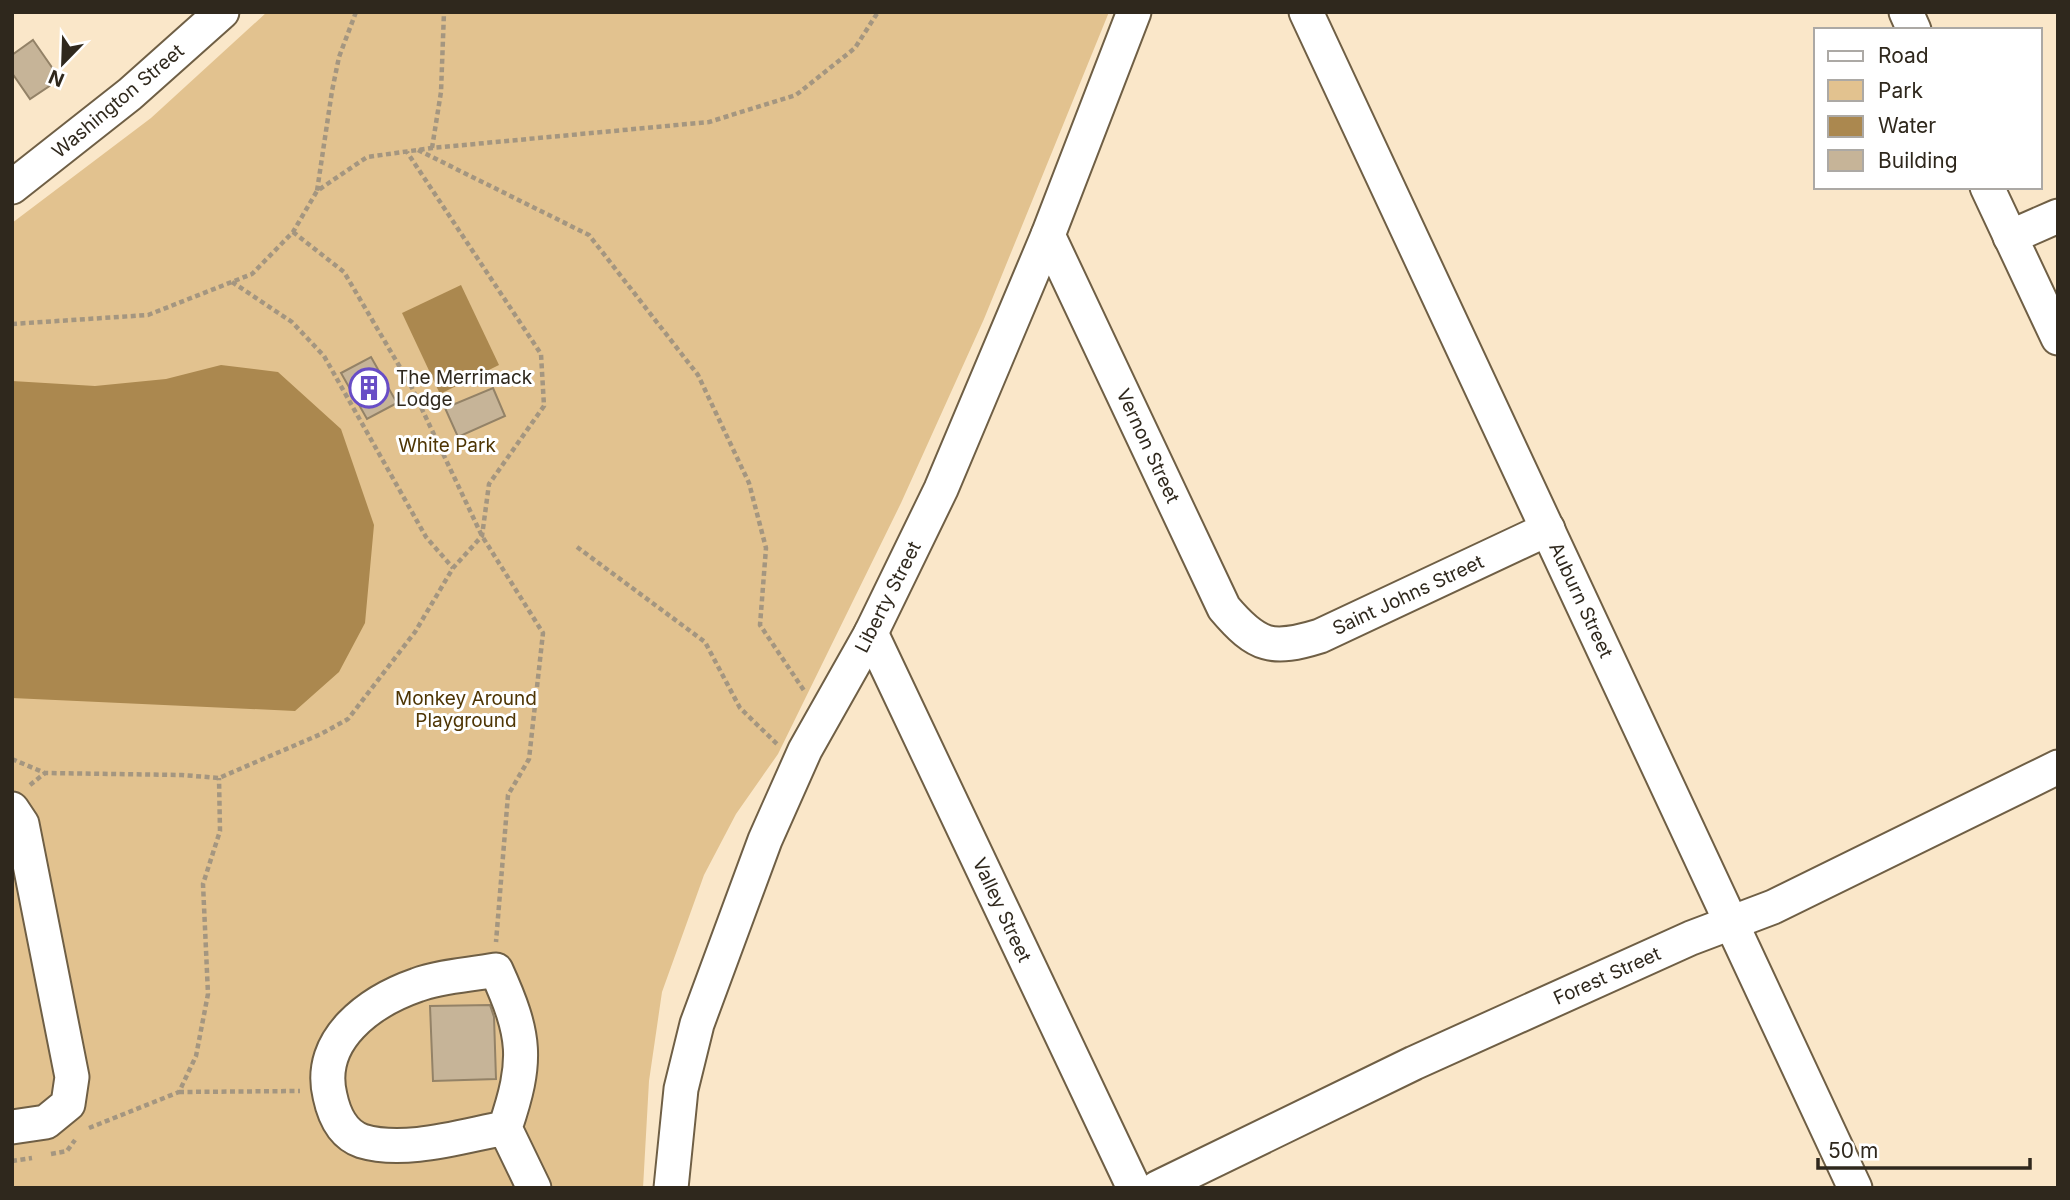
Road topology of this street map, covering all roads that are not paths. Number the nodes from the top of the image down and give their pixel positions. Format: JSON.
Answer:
{"nodes":[{"id":1,"x":222,"y":12,"type":"edge"},
{"id":2,"x":1134,"y":12,"type":"edge"},
{"id":3,"x":1306,"y":12,"type":"edge"},
{"id":4,"x":1906,"y":12,"type":"edge"},
{"id":5,"x":1913,"y":28,"type":"edge"},
{"id":6,"x":12,"y":187,"type":"edge"},
{"id":7,"x":1988,"y":189,"type":"edge"},
{"id":8,"x":2058,"y":215,"type":"edge"},
{"id":9,"x":1048,"y":235,"type":"junction"},
{"id":10,"x":2010,"y":237,"type":"junction"},
{"id":11,"x":2058,"y":338,"type":"edge"},
{"id":12,"x":1548,"y":529,"type":"junction"},
{"id":13,"x":871,"y":633,"type":"junction"},
{"id":14,"x":1265,"y":643,"type":"joint"},
{"id":15,"x":2058,"y":767,"type":"edge"},
{"id":16,"x":12,"y":809,"type":"edge"},
{"id":17,"x":1730,"y":924,"type":"junction"},
{"id":18,"x":12,"y":1127,"type":"edge"},
{"id":19,"x":505,"y":1128,"type":"junction"},
{"id":20,"x":534,"y":1188,"type":"edge"},
{"id":21,"x":671,"y":1188,"type":"edge"},
{"id":22,"x":1133,"y":1188,"type":"edge"},
{"id":23,"x":1157,"y":1188,"type":"edge"},
{"id":24,"x":1855,"y":1188,"type":"edge"}],
"edges":[{"from":1,"to":6,"type":"street","name":"Washington Street"},
{"from":2,"to":9,"type":"street","name":"Liberty Street"},
{"from":3,"to":12,"type":"street","name":"Auburn Street"},
{"from":4,"to":5,"type":"street"},
{"from":7,"to":10,"type":"street"},
{"from":8,"to":10,"type":"street"},
{"from":9,"to":13,"type":"street","name":"Liberty Street"},
{"from":9,"to":14,"type":"street","name":"Vernon Street"},
{"from":10,"to":11,"type":"street"},
{"from":12,"to":14,"type":"street","name":"Saint Johns Street"},
{"from":12,"to":17,"type":"street","name":"Auburn Street"},
{"from":13,"to":21,"type":"street","name":"Liberty Street"},
{"from":13,"to":22,"type":"street","name":"Valley Street"},
{"from":15,"to":17,"type":"street","name":"Forest Street"},
{"from":16,"to":18,"type":"street"},
{"from":17,"to":23,"type":"street","name":"Forest Street"},
{"from":17,"to":24,"type":"street","name":"Auburn Street"},
{"from":19,"to":19,"type":"street"},
{"from":19,"to":20,"type":"street"}]}
